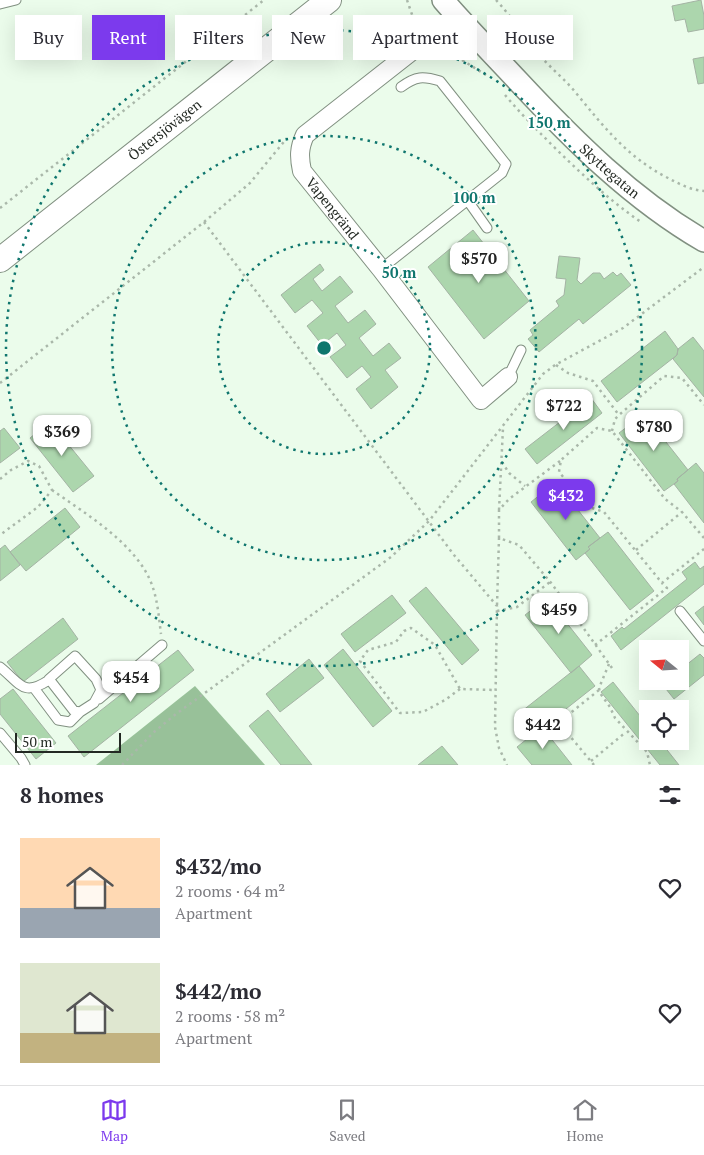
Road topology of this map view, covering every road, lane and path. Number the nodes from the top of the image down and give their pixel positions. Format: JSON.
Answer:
{"nodes":[{"id":1,"x":16,"y":0,"type":"edge"},
{"id":2,"x":264,"y":0,"type":"edge"},
{"id":3,"x":329,"y":0,"type":"edge"},
{"id":4,"x":407,"y":0,"type":"edge"},
{"id":5,"x":496,"y":0,"type":"edge"},
{"id":6,"x":0,"y":4,"type":"edge"},
{"id":7,"x":449,"y":7,"type":"edge"},
{"id":8,"x":412,"y":15,"type":"edge"},
{"id":9,"x":401,"y":87,"type":"dead end"},
{"id":10,"x":704,"y":191,"type":"edge"},
{"id":11,"x":468,"y":201,"type":"junction"},
{"id":12,"x":0,"y":208,"type":"edge"},
{"id":13,"x":487,"y":228,"type":"dead end"},
{"id":14,"x":704,"y":241,"type":"edge"},
{"id":15,"x":0,"y":260,"type":"edge"},
{"id":16,"x":704,"y":267,"type":"edge"},
{"id":17,"x":381,"y":269,"type":"junction"},
{"id":18,"x":521,"y":350,"type":"dead end"},
{"id":19,"x":556,"y":365,"type":"junction"},
{"id":20,"x":508,"y":377,"type":"joint"},
{"id":21,"x":0,"y":383,"type":"edge"},
{"id":22,"x":704,"y":405,"type":"edge"},
{"id":23,"x":619,"y":415,"type":"junction"},
{"id":24,"x":503,"y":426,"type":"junction"},
{"id":25,"x":612,"y":431,"type":"junction"},
{"id":26,"x":561,"y":460,"type":"junction"},
{"id":27,"x":501,"y":461,"type":"junction"},
{"id":28,"x":0,"y":479,"type":"edge"},
{"id":29,"x":525,"y":486,"type":"junction"},
{"id":30,"x":52,"y":490,"type":"junction"},
{"id":31,"x":499,"y":510,"type":"junction"},
{"id":32,"x":682,"y":512,"type":"junction"},
{"id":33,"x":429,"y":521,"type":"junction"},
{"id":34,"x":0,"y":535,"type":"edge"},
{"id":35,"x":500,"y":538,"type":"junction"},
{"id":36,"x":704,"y":538,"type":"edge"},
{"id":37,"x":704,"y":549,"type":"edge"},
{"id":38,"x":636,"y":550,"type":"junction"},
{"id":39,"x":550,"y":582,"type":"junction"},
{"id":40,"x":662,"y":583,"type":"junction"},
{"id":41,"x":497,"y":608,"type":"junction"},
{"id":42,"x":680,"y":611,"type":"dead end"},
{"id":43,"x":704,"y":640,"type":"edge"},
{"id":44,"x":162,"y":645,"type":"joint"},
{"id":45,"x":595,"y":645,"type":"junction"},
{"id":46,"x":609,"y":664,"type":"junction"},
{"id":47,"x":0,"y":667,"type":"edge"},
{"id":48,"x":612,"y":668,"type":"dead end"},
{"id":49,"x":50,"y":679,"type":"junction"},
{"id":50,"x":34,"y":688,"type":"junction"},
{"id":51,"x":460,"y":689,"type":"junction"},
{"id":52,"x":495,"y":690,"type":"junction"},
{"id":53,"x":599,"y":690,"type":"junction"},
{"id":54,"x":94,"y":702,"type":"junction"},
{"id":55,"x":80,"y":712,"type":"junction"},
{"id":56,"x":627,"y":731,"type":"junction"},
{"id":57,"x":0,"y":732,"type":"edge"},
{"id":58,"x":591,"y":761,"type":"junction"},
{"id":59,"x":25,"y":765,"type":"edge"},
{"id":60,"x":122,"y":765,"type":"edge"},
{"id":61,"x":507,"y":765,"type":"edge"},
{"id":62,"x":594,"y":765,"type":"edge"},
{"id":63,"x":650,"y":765,"type":"edge"}],
"edges":[{"from":1,"to":6,"type":"lane"},
{"from":2,"to":12,"type":"path"},
{"from":3,"to":15,"type":"main road","name":"Östersjövägen"},
{"from":4,"to":8,"type":"path"},
{"from":5,"to":10,"type":"path"},
{"from":7,"to":14,"type":"street","name":"Skyttegatan"},
{"from":7,"to":17,"type":"street","name":"Vapengränd"},
{"from":9,"to":11,"type":"lane"},
{"from":11,"to":13,"type":"lane"},
{"from":11,"to":17,"type":"lane"},
{"from":16,"to":19,"type":"path"},
{"from":17,"to":20,"type":"street","name":"Vapengränd"},
{"from":18,"to":20,"type":"lane"},
{"from":19,"to":23,"type":"path"},
{"from":19,"to":24,"type":"path"},
{"from":21,"to":33,"type":"path"},
{"from":22,"to":23,"type":"path"},
{"from":23,"to":25,"type":"path"},
{"from":24,"to":27,"type":"path"},
{"from":24,"to":33,"type":"path"},
{"from":25,"to":26,"type":"path"},
{"from":25,"to":32,"type":"path"},
{"from":26,"to":29,"type":"path"},
{"from":26,"to":38,"type":"path"},
{"from":27,"to":29,"type":"path"},
{"from":27,"to":31,"type":"path"},
{"from":28,"to":30,"type":"path"},
{"from":29,"to":31,"type":"path"},
{"from":30,"to":34,"type":"path"},
{"from":30,"to":44,"type":"path"},
{"from":31,"to":35,"type":"path"},
{"from":32,"to":36,"type":"path"},
{"from":32,"to":38,"type":"path"},
{"from":33,"to":41,"type":"path"},
{"from":33,"to":60,"type":"path"},
{"from":35,"to":39,"type":"path"},
{"from":35,"to":41,"type":"path"},
{"from":37,"to":40,"type":"path"},
{"from":38,"to":40,"type":"path"},
{"from":39,"to":41,"type":"path"},
{"from":39,"to":45,"type":"path"},
{"from":40,"to":45,"type":"path"},
{"from":41,"to":52,"type":"path"},
{"from":42,"to":43,"type":"lane"},
{"from":44,"to":54,"type":"lane"},
{"from":45,"to":46,"type":"path"},
{"from":46,"to":48,"type":"path"},
{"from":46,"to":53,"type":"path"},
{"from":47,"to":50,"type":"lane"},
{"from":49,"to":50,"type":"lane"},
{"from":49,"to":54,"type":"lane"},
{"from":49,"to":55,"type":"lane"},
{"from":50,"to":55,"type":"lane"},
{"from":51,"to":51,"type":"path"},
{"from":51,"to":52,"type":"path"},
{"from":52,"to":61,"type":"path"},
{"from":53,"to":56,"type":"path"},
{"from":53,"to":58,"type":"path"},
{"from":54,"to":55,"type":"lane"},
{"from":56,"to":58,"type":"path"},
{"from":56,"to":63,"type":"path"},
{"from":57,"to":59,"type":"lane"},
{"from":58,"to":62,"type":"path"}]}
